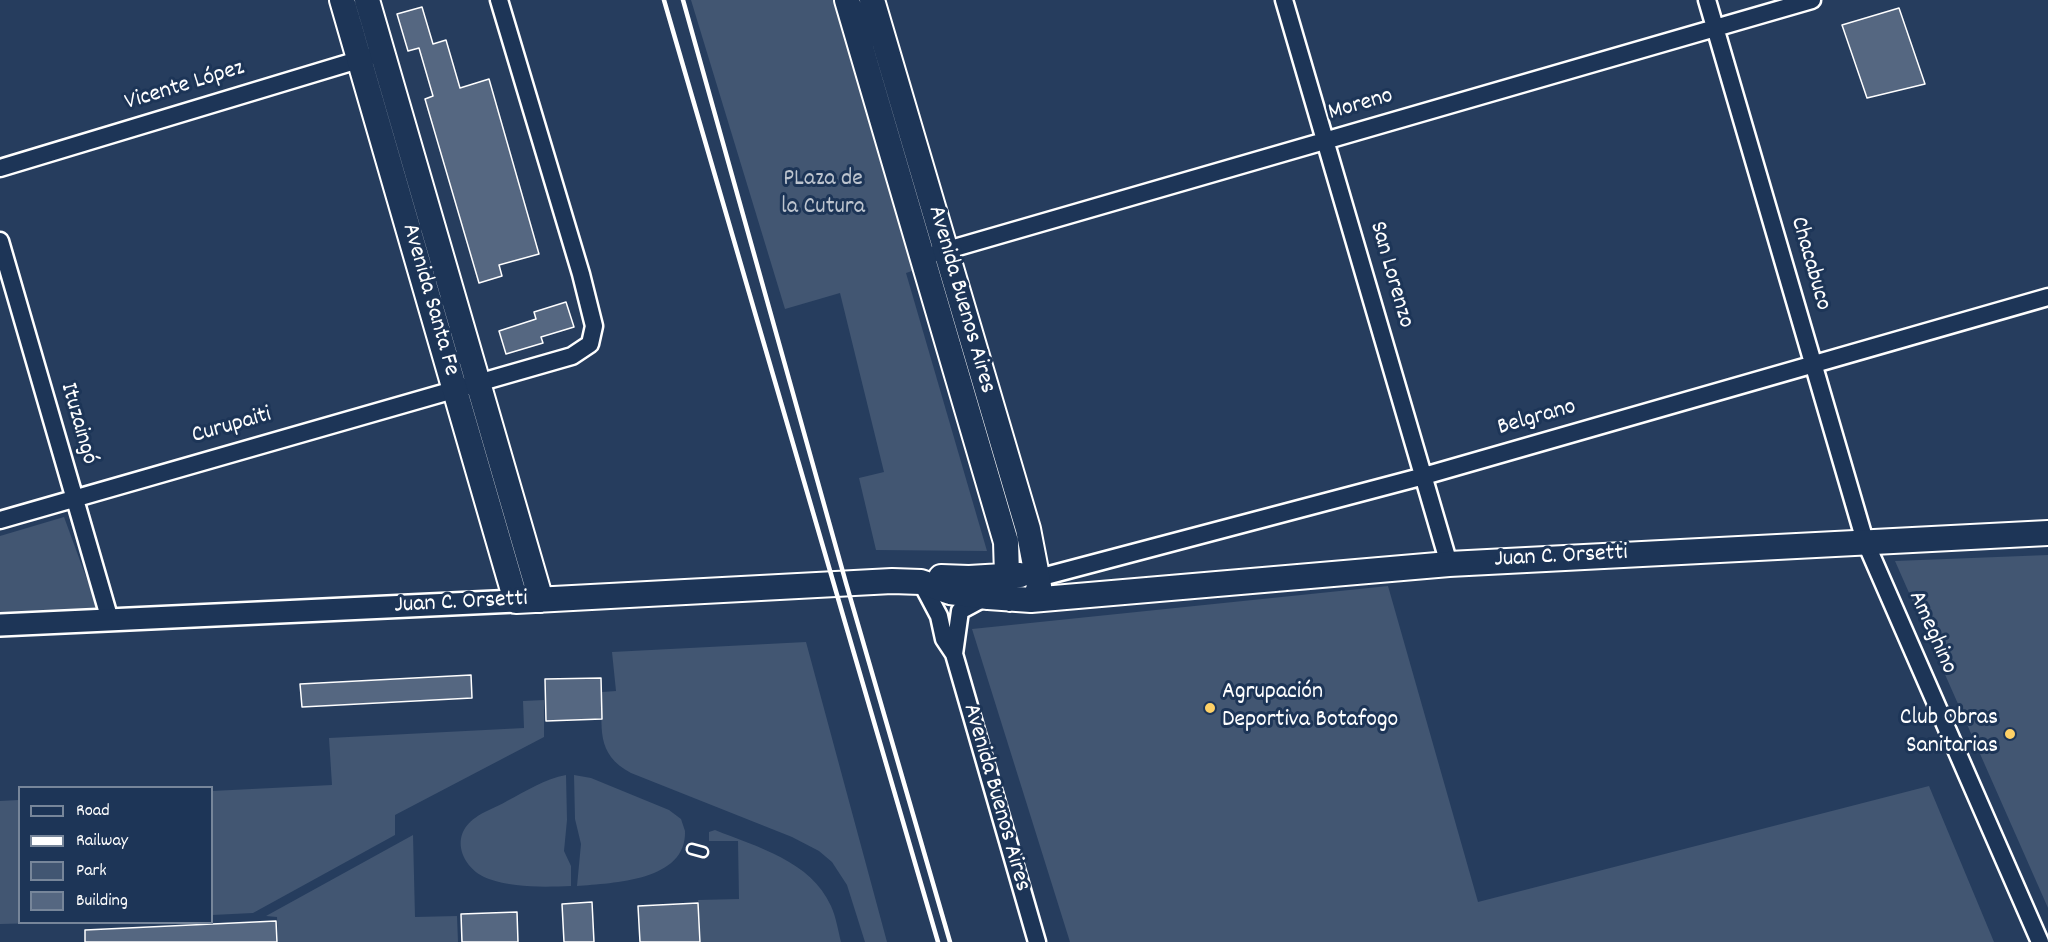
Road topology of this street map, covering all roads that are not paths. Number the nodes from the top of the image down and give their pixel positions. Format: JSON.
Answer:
{"nodes":[{"id":1,"x":342,"y":0,"type":"edge"},
{"id":2,"x":368,"y":0,"type":"edge"},
{"id":3,"x":499,"y":0,"type":"edge"},
{"id":4,"x":847,"y":0,"type":"edge"},
{"id":5,"x":872,"y":0,"type":"edge"},
{"id":6,"x":1284,"y":0,"type":"edge"},
{"id":7,"x":1707,"y":0,"type":"edge"},
{"id":8,"x":1812,"y":0,"type":"edge"},
{"id":9,"x":1715,"y":28,"type":"junction"},
{"id":10,"x":383,"y":52,"type":"junction"},
{"id":11,"x":360,"y":59,"type":"junction"},
{"id":12,"x":1325,"y":141,"type":"junction"},
{"id":13,"x":0,"y":168,"type":"edge"},
{"id":14,"x":0,"y":240,"type":"edge"},
{"id":15,"x":945,"y":250,"type":"junction"},
{"id":16,"x":922,"y":257,"type":"junction"},
{"id":17,"x":2048,"y":297,"type":"edge"},
{"id":18,"x":1813,"y":364,"type":"junction"},
{"id":19,"x":478,"y":382,"type":"junction"},
{"id":20,"x":454,"y":389,"type":"junction"},
{"id":21,"x":1424,"y":476,"type":"junction"},
{"id":22,"x":73,"y":498,"type":"junction"},
{"id":23,"x":0,"y":520,"type":"edge"},
{"id":24,"x":2048,"y":533,"type":"edge"},
{"id":25,"x":1865,"y":541,"type":"junction"},
{"id":26,"x":1449,"y":564,"type":"junction"},
{"id":27,"x":921,"y":582,"type":"junction"},
{"id":28,"x":1015,"y":590,"type":"junction"},
{"id":29,"x":541,"y":600,"type":"junction"},
{"id":30,"x":516,"y":601,"type":"junction"},
{"id":31,"x":110,"y":620,"type":"junction"},
{"id":32,"x":0,"y":625,"type":"edge"},
{"id":33,"x":954,"y":654,"type":"junction"},
{"id":34,"x":692,"y":849,"type":"dead end"},
{"id":35,"x":703,"y":852,"type":"dead end"},
{"id":36,"x":1037,"y":942,"type":"edge"},
{"id":37,"x":2040,"y":942,"type":"edge"}],
"edges":[{"from":1,"to":11,"type":"main road","name":"Avenida Santa Fe"},
{"from":2,"to":10,"type":"main road","name":"Avenida Santa Fe"},
{"from":3,"to":19,"type":"street","name":"Curupaiti"},
{"from":4,"to":16,"type":"main road","name":"Avenida Buenos Aires"},
{"from":5,"to":15,"type":"main road","name":"Avenida Buenos Aires"},
{"from":6,"to":12,"type":"street","name":"San Lorenzo"},
{"from":7,"to":9,"type":"street","name":"Chacabuco"},
{"from":8,"to":9,"type":"street","name":"Moreno"},
{"from":9,"to":12,"type":"street","name":"Moreno"},
{"from":9,"to":18,"type":"street","name":"Chacabuco"},
{"from":10,"to":11,"type":"street","name":"Vicente López"},
{"from":10,"to":19,"type":"main road","name":"Avenida Santa Fe"},
{"from":11,"to":13,"type":"street","name":"Vicente López"},
{"from":11,"to":20,"type":"main road","name":"Avenida Santa Fe"},
{"from":12,"to":15,"type":"street","name":"Moreno"},
{"from":12,"to":21,"type":"street","name":"San Lorenzo"},
{"from":14,"to":22,"type":"street","name":"Ituzaingó"},
{"from":15,"to":16,"type":"street","name":"Moreno"},
{"from":15,"to":28,"type":"main road","name":"Avenida Buenos Aires"},
{"from":16,"to":28,"type":"main road","name":"Avenida Buenos Aires"},
{"from":17,"to":18,"type":"street","name":"Belgrano"},
{"from":18,"to":21,"type":"street","name":"Belgrano"},
{"from":18,"to":25,"type":"street","name":"Chacabuco"},
{"from":19,"to":20,"type":"street","name":"Curupaiti"},
{"from":19,"to":29,"type":"main road","name":"Avenida Santa Fe"},
{"from":20,"to":22,"type":"street","name":"Curupaiti"},
{"from":20,"to":30,"type":"main road","name":"Avenida Santa Fe"},
{"from":21,"to":26,"type":"street","name":"San Lorenzo"},
{"from":21,"to":28,"type":"street","name":"Belgrano"},
{"from":22,"to":23,"type":"street","name":"Curupaiti"},
{"from":22,"to":31,"type":"street","name":"Ituzaingó"},
{"from":24,"to":25,"type":"main road","name":"Juan C. Orsetti"},
{"from":25,"to":26,"type":"main road","name":"Juan C. Orsetti"},
{"from":25,"to":37,"type":"street","name":"Ameghino"},
{"from":26,"to":28,"type":"main road","name":"Juan C. Orsetti"},
{"from":27,"to":28,"type":"main road","name":"Juan C. Orsetti"},
{"from":27,"to":29,"type":"main road","name":"Juan C. Orsetti"},
{"from":27,"to":33,"type":"street","name":"Avenida Buenos Aires"},
{"from":28,"to":33,"type":"street","name":"Avenida Buenos Aires"},
{"from":29,"to":30,"type":"main road","name":"Juan C. Orsetti"},
{"from":30,"to":31,"type":"street","name":"Juan C. Orsetti"},
{"from":31,"to":32,"type":"street","name":"Juan C. Orsetti"},
{"from":33,"to":36,"type":"street","name":"Avenida Buenos Aires"},
{"from":34,"to":35,"type":"lane"}]}
